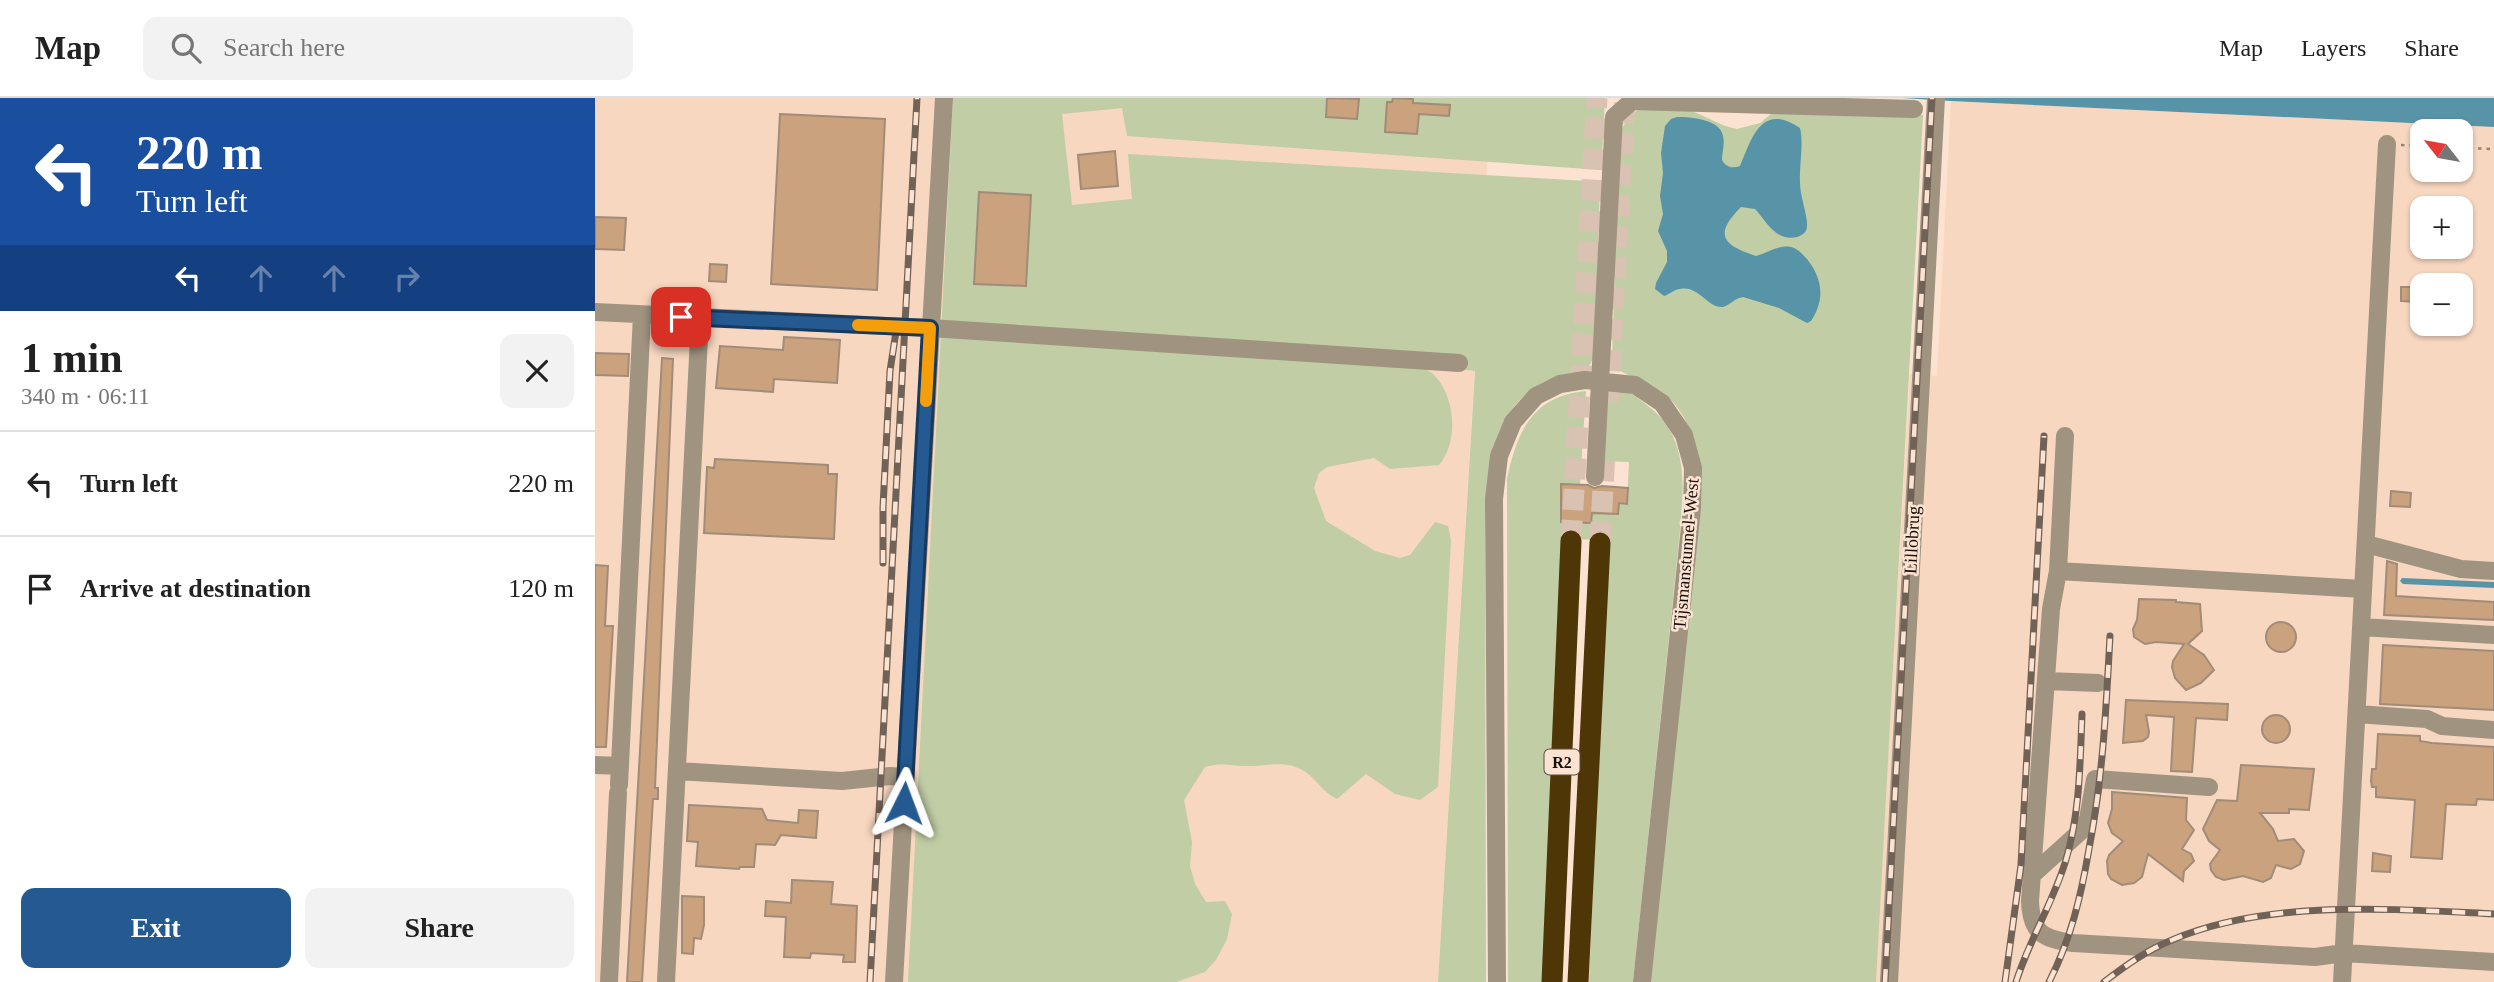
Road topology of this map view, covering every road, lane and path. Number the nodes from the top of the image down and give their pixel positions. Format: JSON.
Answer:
{"nodes":[{"id":1,"x":944,"y":98,"type":"edge"},
{"id":2,"x":1936,"y":98,"type":"edge"},
{"id":3,"x":1914,"y":109,"type":"dead end"},
{"id":4,"x":2387,"y":144,"type":"joint"},
{"id":5,"x":2410,"y":145,"type":"edge"},
{"id":6,"x":2473,"y":148,"type":"edge"},
{"id":7,"x":2494,"y":149,"type":"edge"},
{"id":8,"x":595,"y":312,"type":"edge"},
{"id":9,"x":642,"y":314,"type":"junction"},
{"id":10,"x":700,"y":318,"type":"junction"},
{"id":11,"x":930,"y":328,"type":"junction"},
{"id":12,"x":1459,"y":363,"type":"dead end"},
{"id":13,"x":1600,"y":380,"type":"junction"},
{"id":14,"x":2065,"y":436,"type":"dead end"},
{"id":15,"x":1595,"y":477,"type":"dead end"},
{"id":16,"x":1571,"y":541,"type":"tunnel mouth"},
{"id":17,"x":1600,"y":543,"type":"tunnel mouth"},
{"id":18,"x":2366,"y":544,"type":"junction"},
{"id":19,"x":2058,"y":571,"type":"junction"},
{"id":20,"x":2494,"y":571,"type":"edge"},
{"id":21,"x":2363,"y":589,"type":"junction"},
{"id":22,"x":2361,"y":627,"type":"junction"},
{"id":23,"x":2494,"y":635,"type":"edge"},
{"id":24,"x":2047,"y":681,"type":"junction"},
{"id":25,"x":2098,"y":683,"type":"dead end"},
{"id":26,"x":2357,"y":714,"type":"junction"},
{"id":27,"x":2494,"y":730,"type":"edge"},
{"id":28,"x":595,"y":765,"type":"edge"},
{"id":29,"x":620,"y":766,"type":"junction"},
{"id":30,"x":677,"y":771,"type":"junction"},
{"id":31,"x":905,"y":778,"type":"junction"},
{"id":32,"x":2209,"y":787,"type":"dead end"},
{"id":33,"x":2032,"y":875,"type":"junction"},
{"id":34,"x":2344,"y":953,"type":"junction"},
{"id":35,"x":2494,"y":961,"type":"edge"},
{"id":36,"x":608,"y":982,"type":"edge"},
{"id":37,"x":666,"y":982,"type":"edge"},
{"id":38,"x":894,"y":982,"type":"edge"},
{"id":39,"x":1497,"y":982,"type":"edge"},
{"id":40,"x":1552,"y":982,"type":"edge"},
{"id":41,"x":1578,"y":982,"type":"edge"},
{"id":42,"x":1642,"y":982,"type":"edge"},
{"id":43,"x":1889,"y":982,"type":"edge"},
{"id":44,"x":2342,"y":982,"type":"edge"}],
"edges":[{"from":1,"to":11,"type":"street"},
{"from":2,"to":43,"type":"street","name":"Lillobrug"},
{"from":3,"to":13,"type":"street"},
{"from":4,"to":5,"type":"path"},
{"from":4,"to":18,"type":"street"},
{"from":6,"to":7,"type":"path"},
{"from":8,"to":9,"type":"street"},
{"from":9,"to":10,"type":"street"},
{"from":9,"to":29,"type":"street"},
{"from":10,"to":11,"type":"street"},
{"from":10,"to":30,"type":"street"},
{"from":11,"to":12,"type":"street"},
{"from":11,"to":31,"type":"street"},
{"from":13,"to":15,"type":"street"},
{"from":13,"to":39,"type":"street","name":"Tijsmanstunnel-West"},
{"from":13,"to":42,"type":"street","name":"Tijsmanstunnel-West"},
{"from":14,"to":19,"type":"street"},
{"from":16,"to":40,"type":"highway","number":"R2"},
{"from":17,"to":41,"type":"highway","number":"R2"},
{"from":18,"to":20,"type":"street"},
{"from":18,"to":21,"type":"street"},
{"from":19,"to":21,"type":"street"},
{"from":19,"to":24,"type":"street"},
{"from":21,"to":22,"type":"street"},
{"from":22,"to":23,"type":"street"},
{"from":22,"to":26,"type":"street"},
{"from":24,"to":25,"type":"street"},
{"from":24,"to":33,"type":"street"},
{"from":26,"to":27,"type":"street"},
{"from":26,"to":34,"type":"street"},
{"from":28,"to":29,"type":"street"},
{"from":29,"to":36,"type":"street"},
{"from":30,"to":31,"type":"street"},
{"from":30,"to":37,"type":"street"},
{"from":31,"to":38,"type":"street"},
{"from":32,"to":33,"type":"street"},
{"from":33,"to":34,"type":"street"},
{"from":34,"to":35,"type":"street"},
{"from":34,"to":44,"type":"street"}]}
